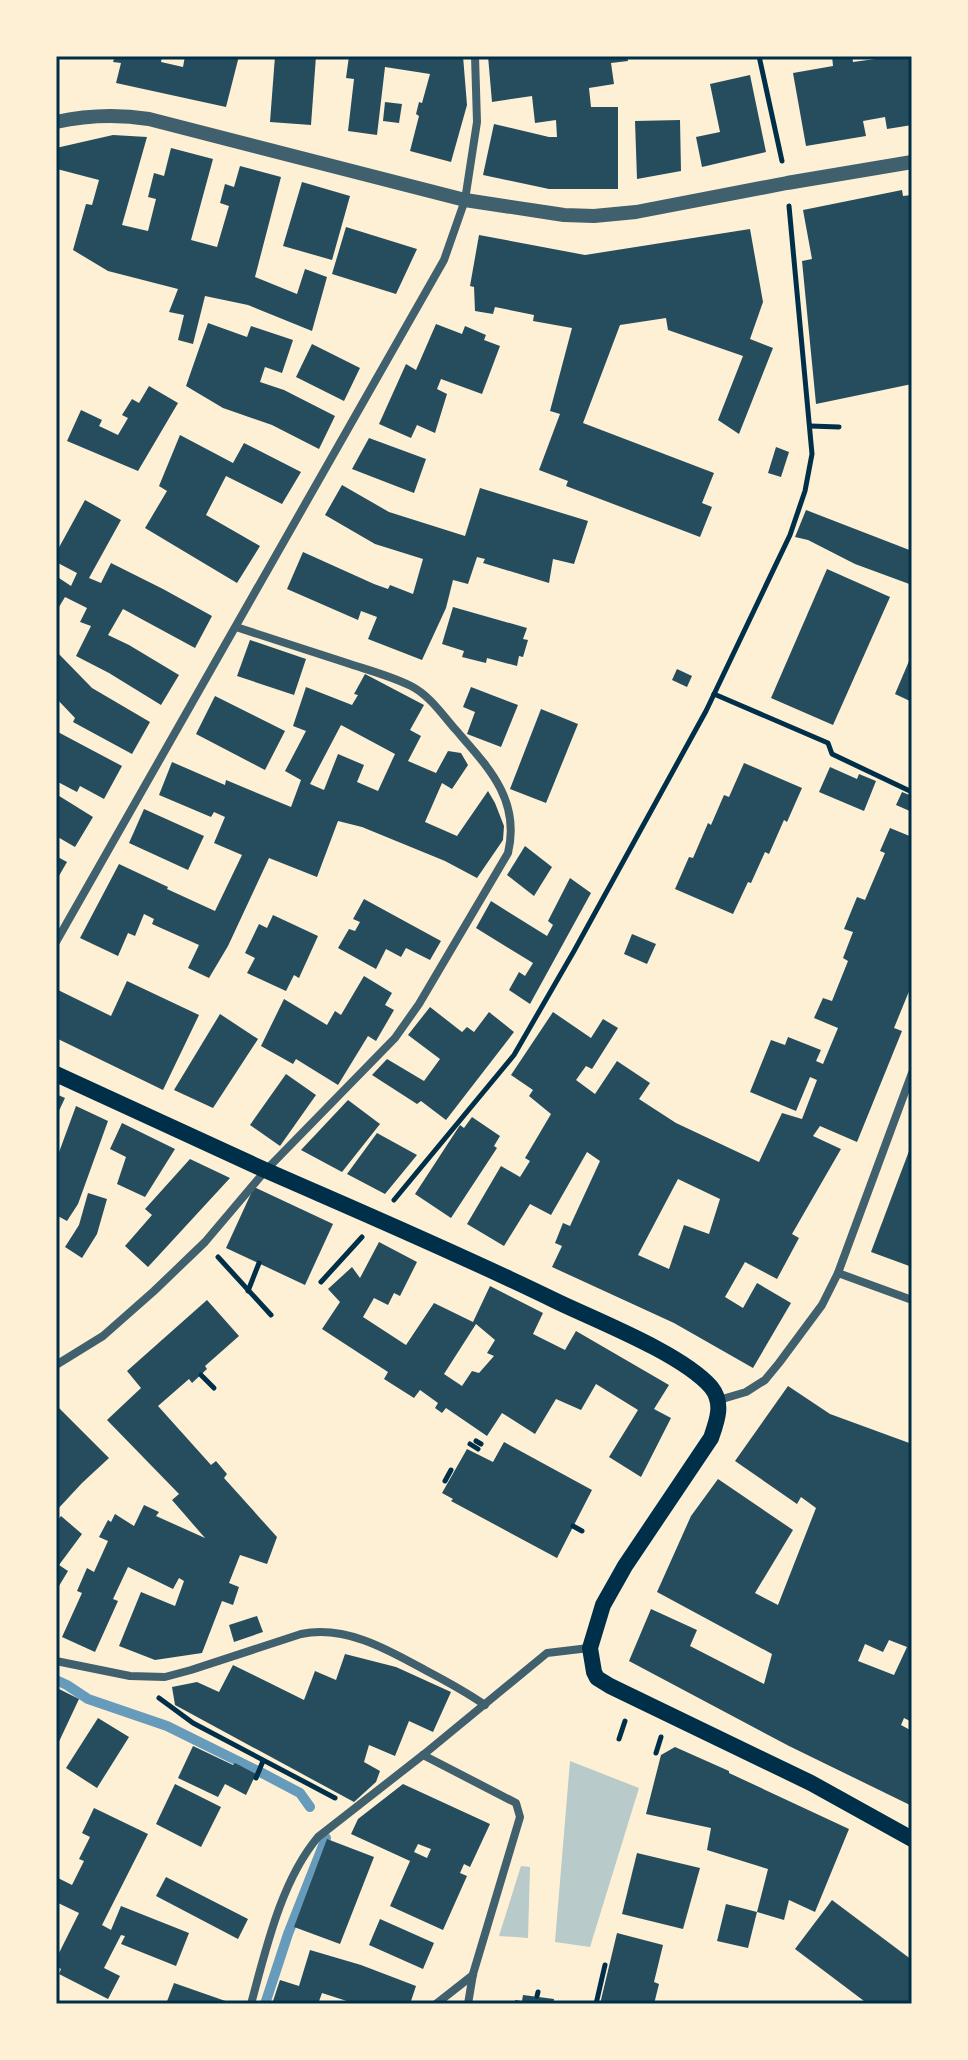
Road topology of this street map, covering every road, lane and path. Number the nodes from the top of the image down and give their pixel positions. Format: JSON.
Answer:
{"nodes":[{"id":1,"x":475,"y":56,"type":"edge"},
{"id":2,"x":759,"y":56,"type":"edge"},
{"id":3,"x":56,"y":122,"type":"edge"},
{"id":4,"x":912,"y":162,"type":"edge"},
{"id":5,"x":787,"y":183,"type":"junction"},
{"id":6,"x":465,"y":200,"type":"junction"},
{"id":7,"x":810,"y":426,"type":"junction"},
{"id":8,"x":839,"y":427,"type":"dead end"},
{"id":9,"x":236,"y":627,"type":"junction"},
{"id":10,"x":714,"y":694,"type":"junction"},
{"id":11,"x":912,"y":792,"type":"edge"},
{"id":12,"x":56,"y":942,"type":"edge"},
{"id":13,"x":912,"y":1073,"type":"edge"},
{"id":14,"x":56,"y":1074,"type":"edge"},
{"id":15,"x":266,"y":1170,"type":"junction"},
{"id":16,"x":379,"y":1219,"type":"junction"},
{"id":17,"x":205,"y":1242,"type":"junction"},
{"id":18,"x":259,"y":1263,"type":"dead end"},
{"id":19,"x":838,"y":1273,"type":"junction"},
{"id":20,"x":321,"y":1282,"type":"dead end"},
{"id":21,"x":248,"y":1291,"type":"junction"},
{"id":22,"x":912,"y":1300,"type":"edge"},
{"id":23,"x":271,"y":1315,"type":"dead end"},
{"id":24,"x":56,"y":1365,"type":"edge"},
{"id":25,"x":201,"y":1375,"type":"dead end"},
{"id":26,"x":214,"y":1388,"type":"dead end"},
{"id":27,"x":719,"y":1400,"type":"junction"},
{"id":28,"x":451,"y":1470,"type":"dead end"},
{"id":29,"x":445,"y":1481,"type":"dead end"},
{"id":30,"x":573,"y":1526,"type":"dead end"},
{"id":31,"x":582,"y":1531,"type":"dead end"},
{"id":32,"x":592,"y":1641,"type":"junction"},
{"id":33,"x":56,"y":1661,"type":"edge"},
{"id":34,"x":485,"y":1705,"type":"junction"},
{"id":35,"x":625,"y":1721,"type":"dead end"},
{"id":36,"x":193,"y":1723,"type":"dead end"},
{"id":37,"x":661,"y":1736,"type":"dead end"},
{"id":38,"x":619,"y":1739,"type":"dead end"},
{"id":39,"x":656,"y":1753,"type":"dead end"},
{"id":40,"x":423,"y":1755,"type":"junction"},
{"id":41,"x":263,"y":1761,"type":"junction"},
{"id":42,"x":256,"y":1778,"type":"dead end"},
{"id":43,"x":354,"y":1808,"type":"junction"},
{"id":44,"x":912,"y":1839,"type":"edge"},
{"id":45,"x":605,"y":1965,"type":"dead end"},
{"id":46,"x":473,"y":1974,"type":"junction"},
{"id":47,"x":251,"y":2004,"type":"edge"},
{"id":48,"x":436,"y":2004,"type":"edge"},
{"id":49,"x":468,"y":2004,"type":"edge"},
{"id":50,"x":596,"y":2004,"type":"edge"}],
"edges":[{"from":1,"to":6,"type":"street"},
{"from":2,"to":5,"type":"path"},
{"from":3,"to":6,"type":"street"},
{"from":4,"to":5,"type":"street"},
{"from":5,"to":6,"type":"street"},
{"from":5,"to":7,"type":"path"},
{"from":6,"to":9,"type":"street"},
{"from":7,"to":8,"type":"path"},
{"from":7,"to":10,"type":"path"},
{"from":9,"to":12,"type":"street"},
{"from":9,"to":15,"type":"street"},
{"from":10,"to":11,"type":"path"},
{"from":10,"to":16,"type":"path"},
{"from":13,"to":19,"type":"street"},
{"from":14,"to":15,"type":"main road"},
{"from":15,"to":16,"type":"main road"},
{"from":15,"to":17,"type":"street"},
{"from":16,"to":20,"type":"path"},
{"from":16,"to":27,"type":"main road"},
{"from":17,"to":21,"type":"path"},
{"from":17,"to":24,"type":"street"},
{"from":18,"to":21,"type":"path"},
{"from":19,"to":22,"type":"street"},
{"from":19,"to":27,"type":"street"},
{"from":21,"to":23,"type":"path"},
{"from":25,"to":26,"type":"path"},
{"from":27,"to":32,"type":"main road"},
{"from":28,"to":29,"type":"path"},
{"from":30,"to":31,"type":"path"},
{"from":32,"to":34,"type":"street"},
{"from":32,"to":44,"type":"main road"},
{"from":33,"to":34,"type":"street"},
{"from":34,"to":40,"type":"street"},
{"from":35,"to":38,"type":"path"},
{"from":36,"to":41,"type":"path"},
{"from":37,"to":39,"type":"path"},
{"from":40,"to":43,"type":"street"},
{"from":40,"to":46,"type":"street"},
{"from":41,"to":42,"type":"path"},
{"from":41,"to":43,"type":"path"},
{"from":43,"to":47,"type":"street"},
{"from":45,"to":50,"type":"path"},
{"from":46,"to":48,"type":"street"},
{"from":46,"to":49,"type":"street"}]}
